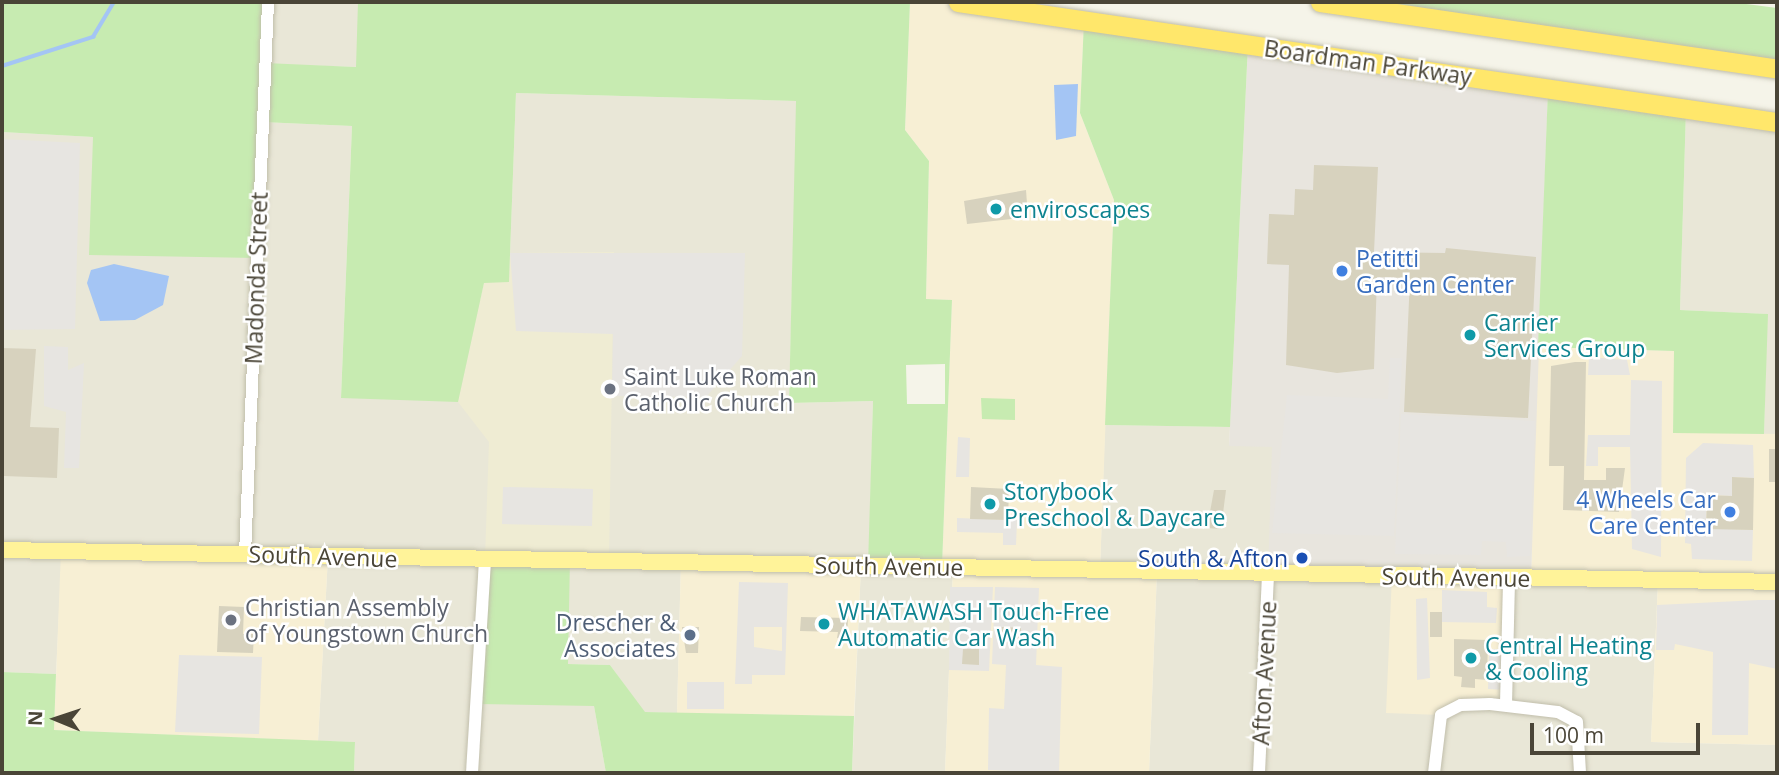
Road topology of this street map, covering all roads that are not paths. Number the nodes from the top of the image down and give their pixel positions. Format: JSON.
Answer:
{"nodes":[{"id":1,"x":268,"y":2,"type":"edge"},
{"id":2,"x":958,"y":2,"type":"edge"},
{"id":3,"x":1320,"y":2,"type":"edge"},
{"id":4,"x":1777,"y":69,"type":"edge"},
{"id":5,"x":1777,"y":122,"type":"edge"},
{"id":6,"x":2,"y":550,"type":"edge"},
{"id":7,"x":245,"y":554,"type":"junction"},
{"id":8,"x":485,"y":558,"type":"junction"},
{"id":9,"x":1268,"y":573,"type":"junction"},
{"id":10,"x":1509,"y":578,"type":"junction"},
{"id":11,"x":1777,"y":582,"type":"edge"},
{"id":12,"x":1506,"y":704,"type":"junction"},
{"id":13,"x":472,"y":773,"type":"edge"},
{"id":14,"x":1259,"y":773,"type":"edge"},
{"id":15,"x":1434,"y":773,"type":"edge"},
{"id":16,"x":1580,"y":773,"type":"edge"}],
"edges":[{"from":1,"to":7,"type":"street","name":"Madonda Street"},
{"from":2,"to":5,"type":"highway","name":"Boardman Parkway"},
{"from":3,"to":4,"type":"highway"},
{"from":6,"to":7,"type":"main road","name":"South Avenue"},
{"from":7,"to":8,"type":"main road","name":"South Avenue"},
{"from":8,"to":9,"type":"main road","name":"South Avenue"},
{"from":8,"to":13,"type":"street"},
{"from":9,"to":10,"type":"main road","name":"South Avenue"},
{"from":9,"to":14,"type":"street","name":"Afton Avenue"},
{"from":10,"to":11,"type":"main road","name":"South Avenue"},
{"from":10,"to":12,"type":"street"},
{"from":12,"to":15,"type":"street"},
{"from":12,"to":16,"type":"street"}]}
